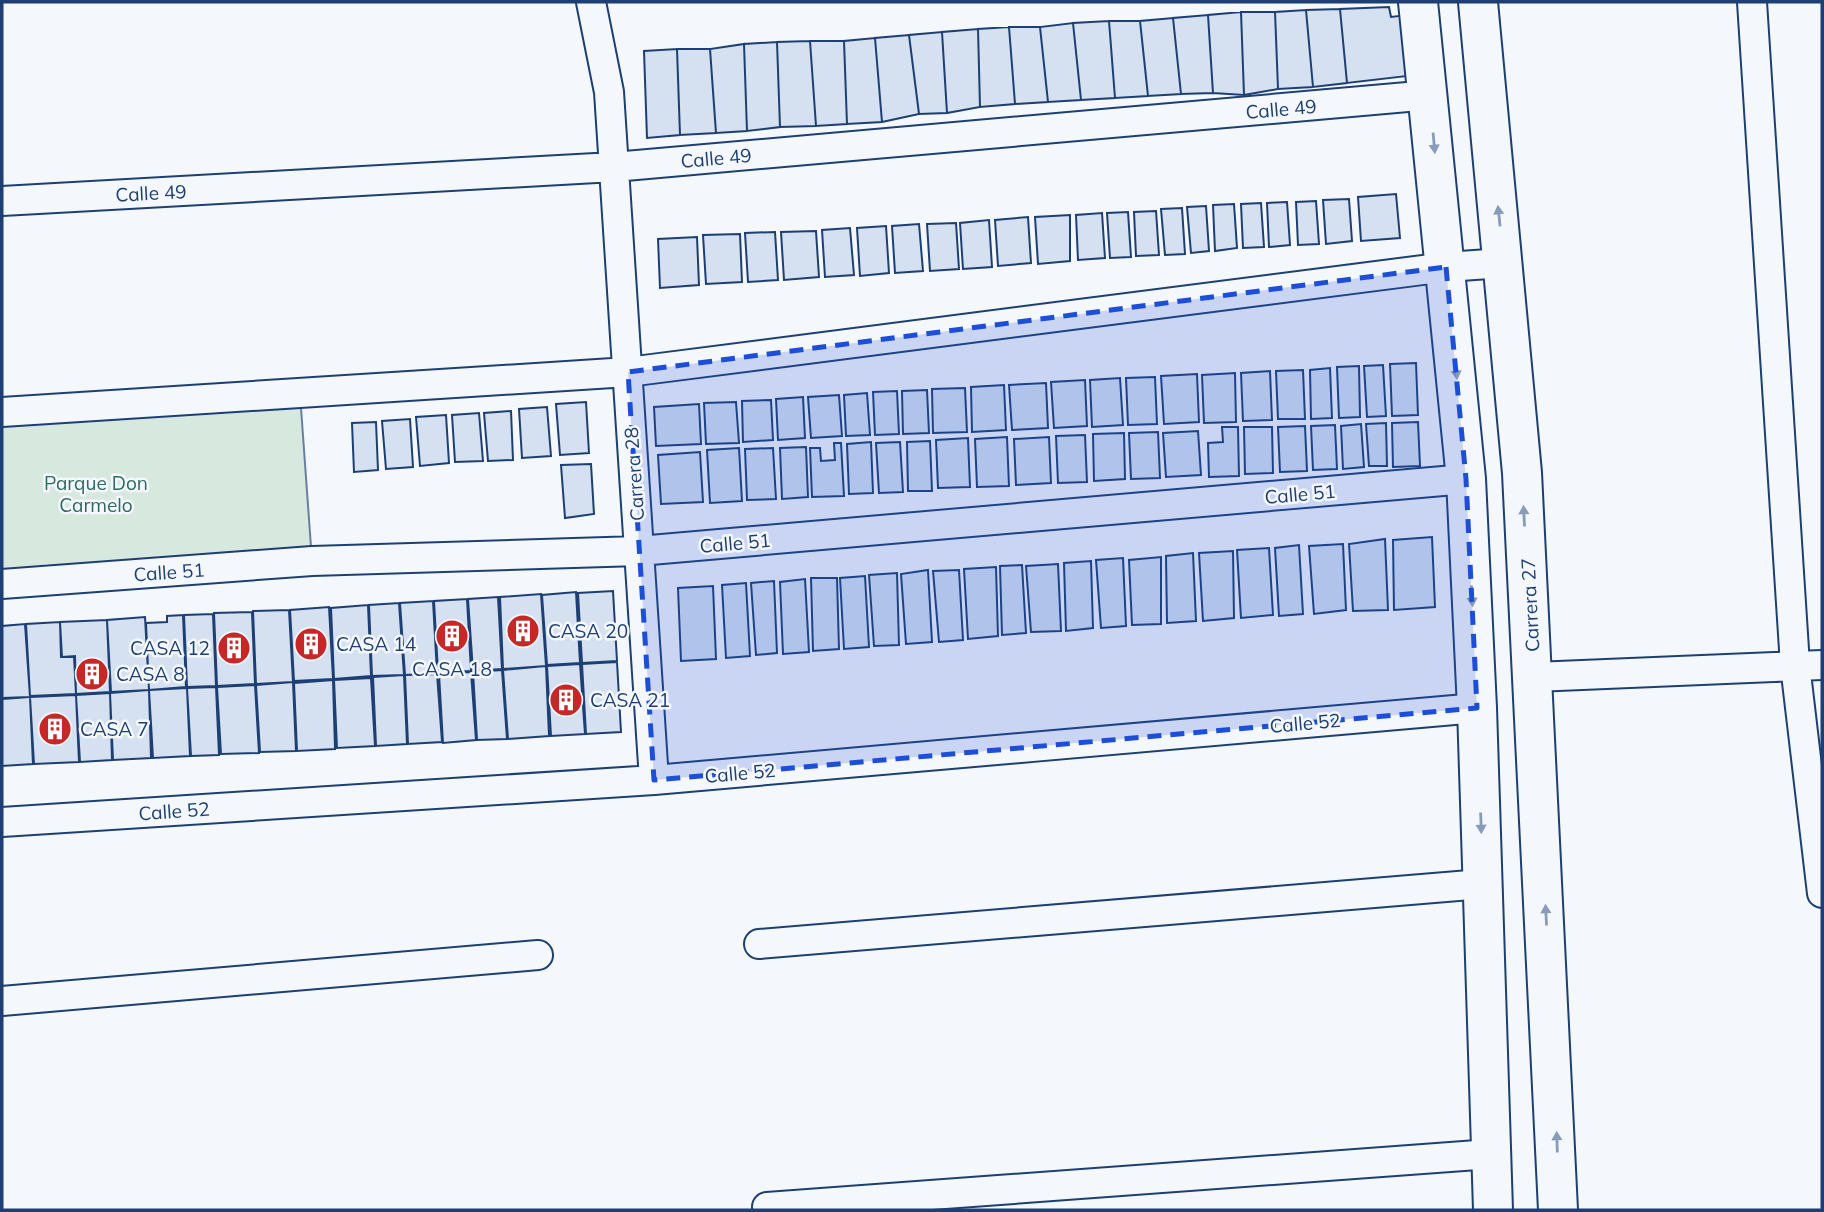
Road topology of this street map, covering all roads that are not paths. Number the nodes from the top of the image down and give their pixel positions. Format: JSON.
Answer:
{"nodes":[{"id":1,"x":591,"y":2,"type":"edge"},
{"id":2,"x":1419,"y":2,"type":"edge"},
{"id":3,"x":1478,"y":2,"type":"edge"},
{"id":4,"x":1752,"y":2,"type":"edge"},
{"id":5,"x":1430,"y":96,"type":"junction"},
{"id":6,"x":614,"y":167,"type":"junction"},
{"id":7,"x":2,"y":201,"type":"edge"},
{"id":8,"x":1503,"y":263,"type":"junction"},
{"id":9,"x":1446,"y":267,"type":"junction"},
{"id":10,"x":628,"y":372,"type":"junction"},
{"id":11,"x":2,"y":412,"type":"edge"},
{"id":12,"x":1466,"y":480,"type":"junction"},
{"id":13,"x":639,"y":551,"type":"junction"},
{"id":14,"x":2,"y":584,"type":"edge"},
{"id":15,"x":1809,"y":665,"type":"edge"},
{"id":16,"x":1534,"y":677,"type":"junction"},
{"id":17,"x":1478,"y":708,"type":"junction"},
{"id":18,"x":654,"y":780,"type":"junction"},
{"id":19,"x":2,"y":822,"type":"edge"},
{"id":20,"x":1482,"y":884,"type":"junction"},
{"id":21,"x":1822,"y":893,"type":"edge"},
{"id":22,"x":759,"y":944,"type":"dead end"},
{"id":23,"x":538,"y":956,"type":"dead end"},
{"id":24,"x":2,"y":1002,"type":"edge"},
{"id":25,"x":1492,"y":1154,"type":"junction"},
{"id":26,"x":767,"y":1206,"type":"dead end"},
{"id":27,"x":1493,"y":1210,"type":"edge"},
{"id":28,"x":1558,"y":1210,"type":"edge"}],
"edges":[{"from":1,"to":6,"type":"street","name":"Carrera 28"},
{"from":2,"to":5,"type":"street"},
{"from":8,"to":3,"type":"street","name":"Carrera 27","one_way":true},
{"from":4,"to":15,"type":"street"},
{"from":5,"to":6,"type":"street","name":"Calle 49"},
{"from":5,"to":9,"type":"street","one_way":true},
{"from":6,"to":7,"type":"street","name":"Calle 49"},
{"from":6,"to":10,"type":"street","name":"Carrera 28"},
{"from":8,"to":9,"type":"street"},
{"from":16,"to":8,"type":"street","name":"Carrera 27","one_way":true},
{"from":9,"to":10,"type":"street"},
{"from":9,"to":12,"type":"street","one_way":true},
{"from":10,"to":11,"type":"street"},
{"from":10,"to":13,"type":"street","name":"Carrera 28"},
{"from":12,"to":13,"type":"street","name":"Calle 51"},
{"from":12,"to":17,"type":"street","one_way":true},
{"from":13,"to":14,"type":"street","name":"Calle 51"},
{"from":13,"to":18,"type":"street","name":"Carrera 28"},
{"from":15,"to":16,"type":"street"},
{"from":15,"to":21,"type":"street"},
{"from":28,"to":16,"type":"street","name":"Carrera 27","one_way":true},
{"from":17,"to":18,"type":"street","name":"Calle 52"},
{"from":17,"to":20,"type":"street","one_way":true},
{"from":18,"to":19,"type":"street","name":"Calle 52"},
{"from":20,"to":22,"type":"street"},
{"from":20,"to":25,"type":"street"},
{"from":23,"to":24,"type":"street"},
{"from":25,"to":26,"type":"street"},
{"from":25,"to":27,"type":"street"}]}
